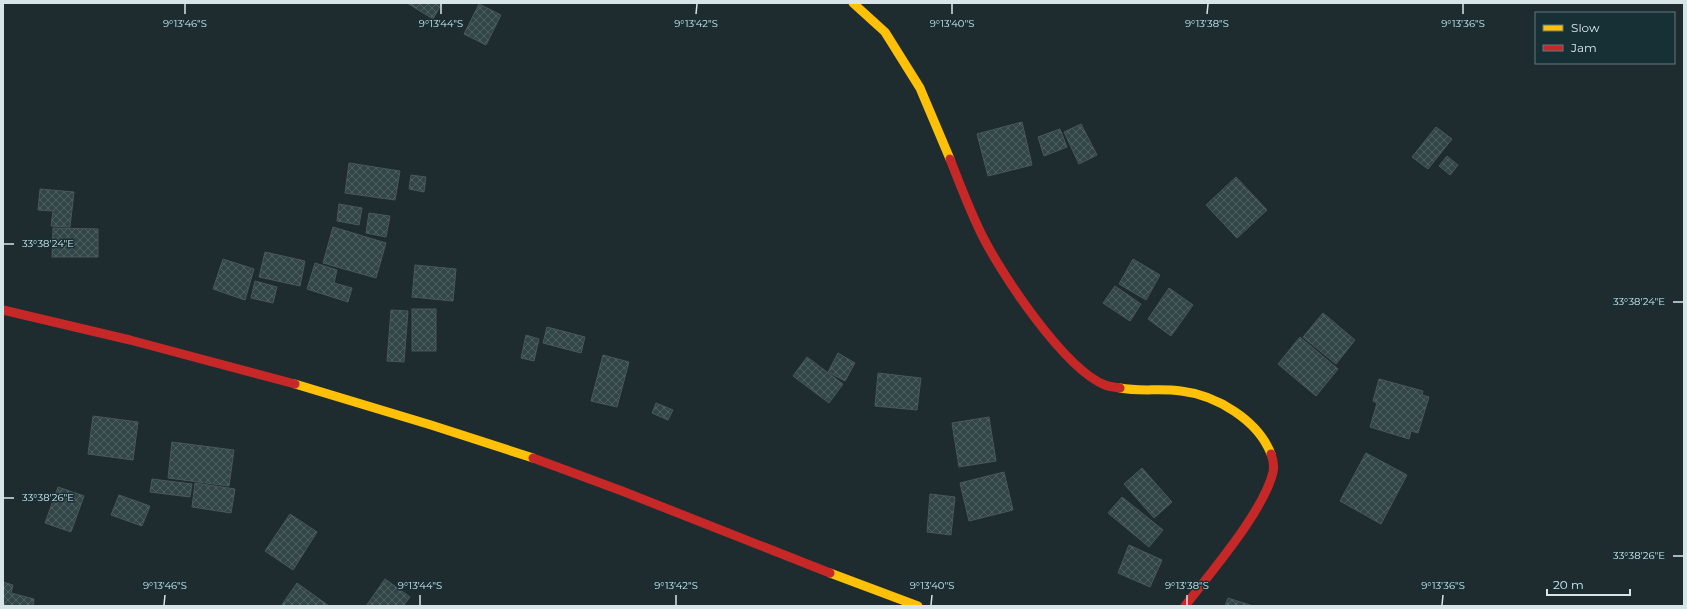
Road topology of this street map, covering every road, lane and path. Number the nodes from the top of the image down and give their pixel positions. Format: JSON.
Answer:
{"nodes":[{"id":1,"x":853,"y":3,"type":"edge"},
{"id":2,"x":3,"y":310,"type":"edge"},
{"id":3,"x":918,"y":606,"type":"edge"},
{"id":4,"x":1185,"y":606,"type":"edge"}],
"edges":[{"from":1,"to":4,"type":"main road"},
{"from":2,"to":3,"type":"main road"}]}
